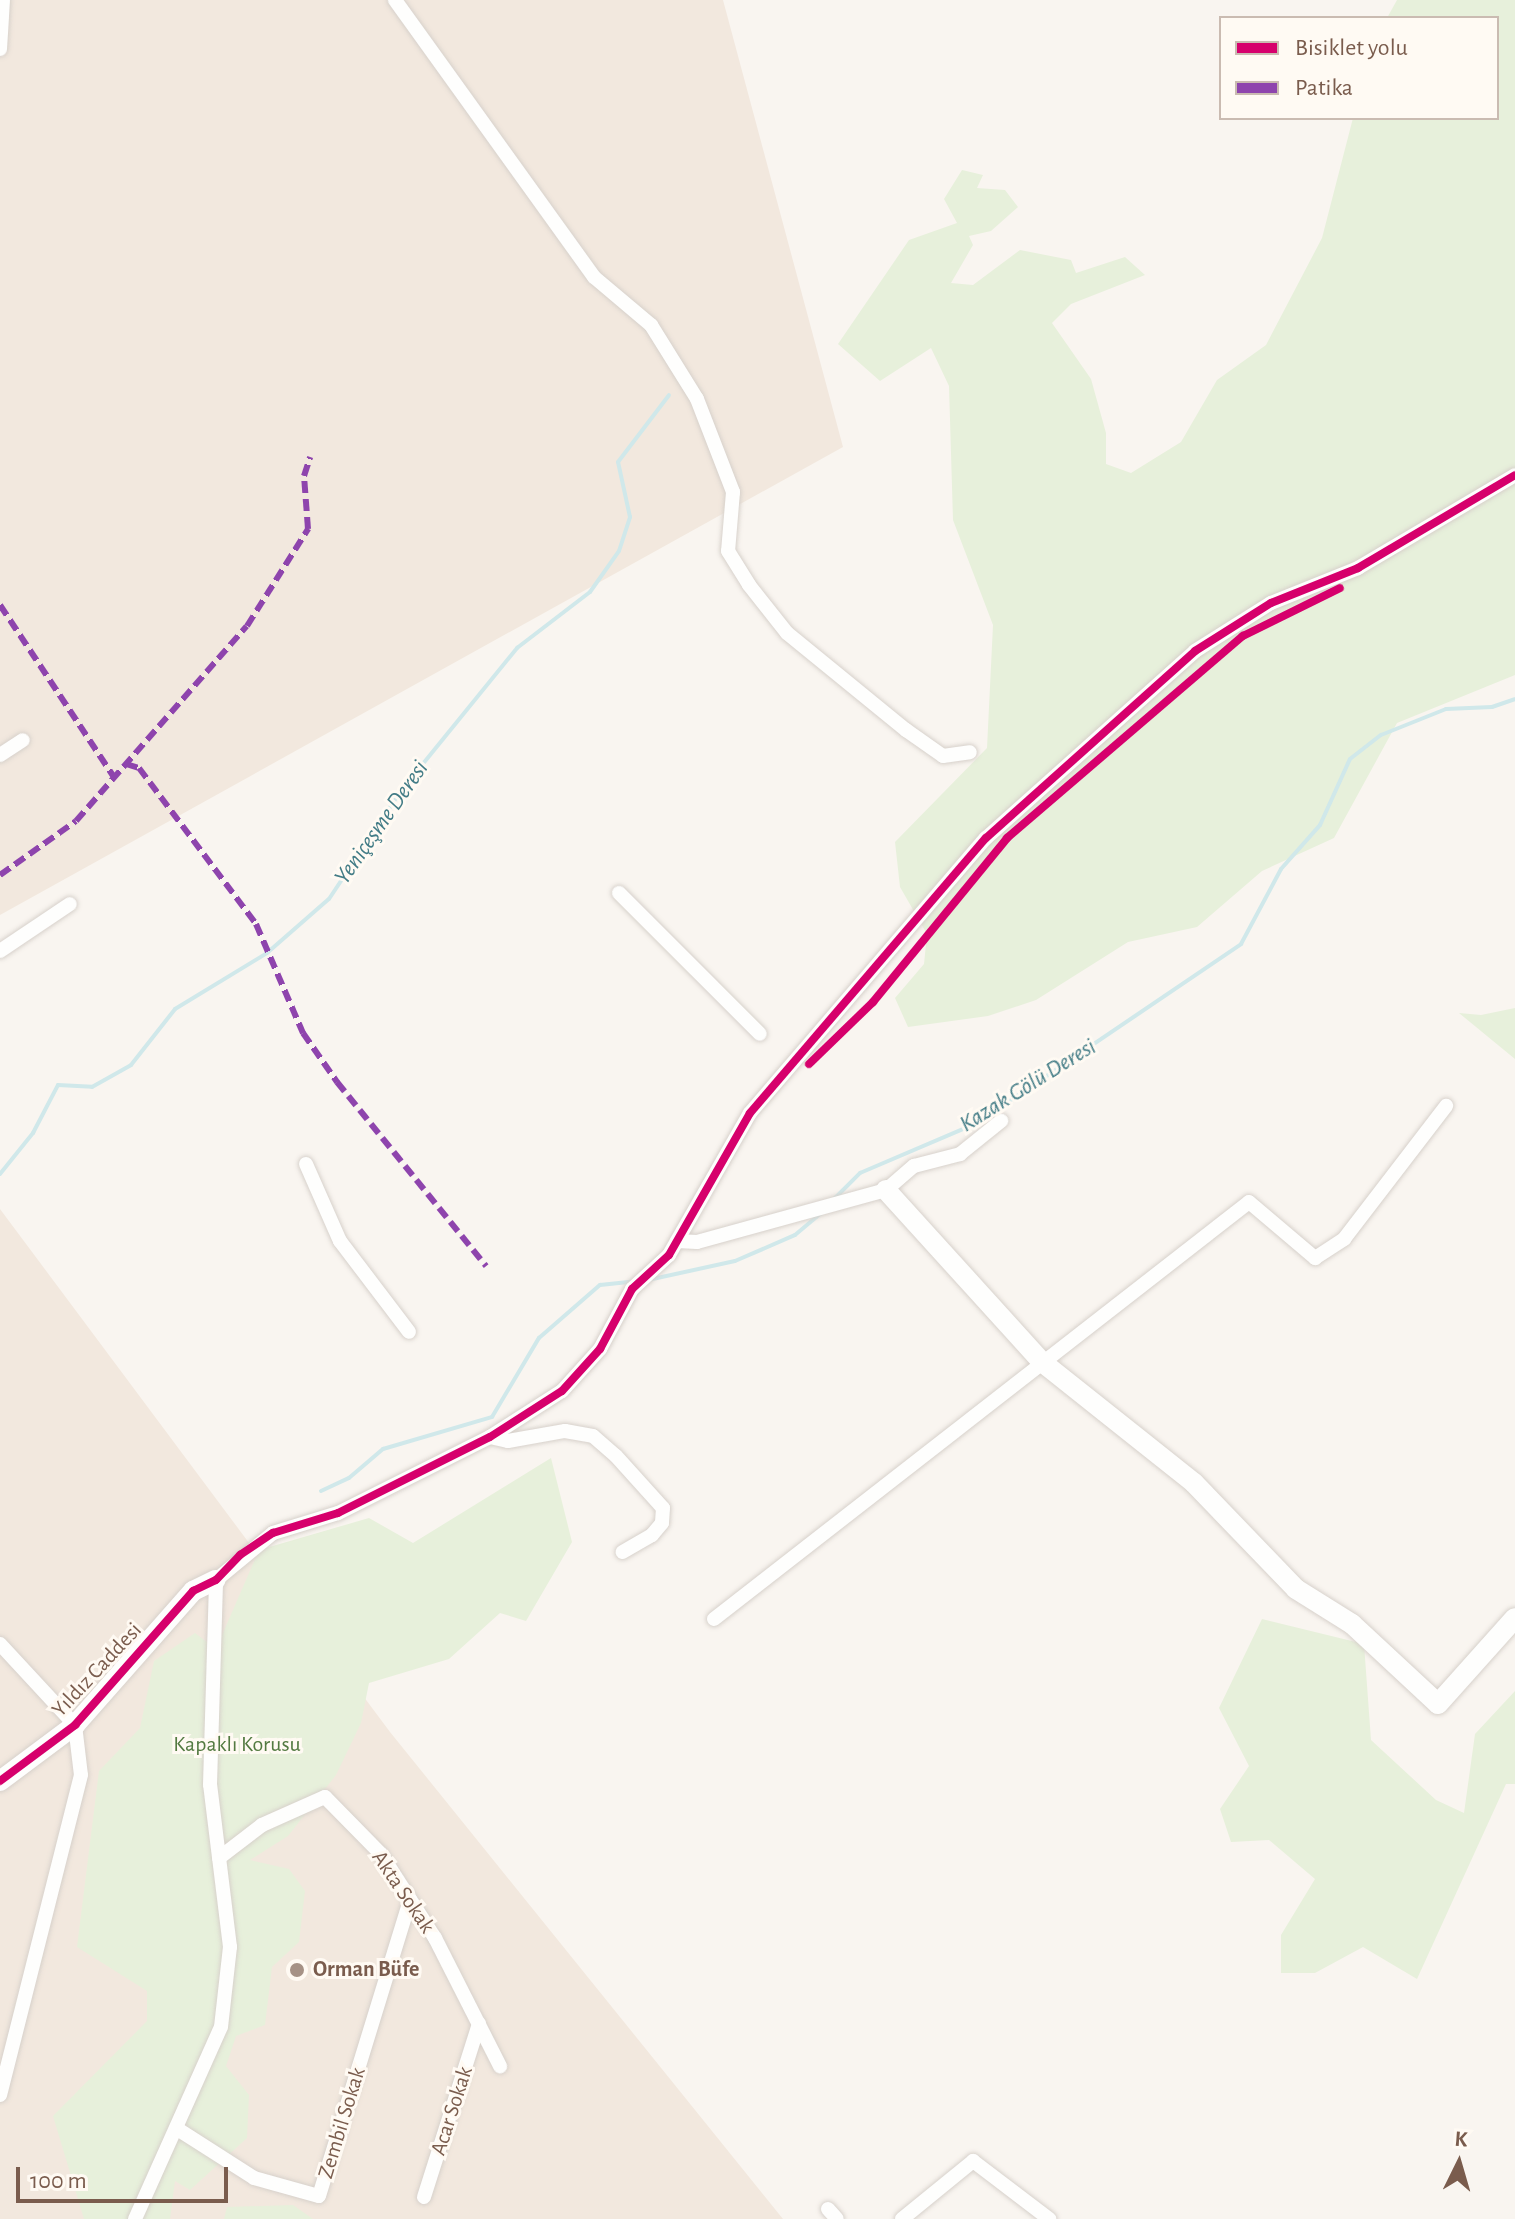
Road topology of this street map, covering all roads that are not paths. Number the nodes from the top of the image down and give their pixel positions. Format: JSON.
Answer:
{"nodes":[{"id":1,"x":3,"y":0,"type":"edge"},
{"id":2,"x":395,"y":0,"type":"edge"},
{"id":3,"x":0,"y":49,"type":"edge"},
{"id":4,"x":1515,"y":475,"type":"edge"},
{"id":5,"x":23,"y":740,"type":"dead end"},
{"id":6,"x":970,"y":752,"type":"dead end"},
{"id":7,"x":0,"y":755,"type":"edge"},
{"id":8,"x":619,"y":893,"type":"dead end"},
{"id":9,"x":70,"y":904,"type":"dead end"},
{"id":10,"x":0,"y":951,"type":"edge"},
{"id":11,"x":760,"y":1034,"type":"dead end"},
{"id":12,"x":1446,"y":1106,"type":"dead end"},
{"id":13,"x":1001,"y":1121,"type":"dead end"},
{"id":14,"x":306,"y":1164,"type":"dead end"},
{"id":15,"x":886,"y":1190,"type":"junction"},
{"id":16,"x":677,"y":1241,"type":"junction"},
{"id":17,"x":409,"y":1332,"type":"dead end"},
{"id":18,"x":1042,"y":1362,"type":"junction"},
{"id":19,"x":490,"y":1437,"type":"junction"},
{"id":20,"x":623,"y":1552,"type":"dead end"},
{"id":21,"x":216,"y":1580,"type":"junction"},
{"id":22,"x":1515,"y":1618,"type":"edge"},
{"id":23,"x":714,"y":1619,"type":"dead end"},
{"id":24,"x":0,"y":1644,"type":"edge"},
{"id":25,"x":75,"y":1725,"type":"junction"},
{"id":26,"x":0,"y":1781,"type":"edge"},
{"id":27,"x":219,"y":1858,"type":"junction"},
{"id":28,"x":410,"y":1900,"type":"junction"},
{"id":29,"x":479,"y":2024,"type":"junction"},
{"id":30,"x":500,"y":2066,"type":"dead end"},
{"id":31,"x":0,"y":2095,"type":"edge"},
{"id":32,"x":179,"y":2130,"type":"junction"},
{"id":33,"x":424,"y":2197,"type":"dead end"},
{"id":34,"x":135,"y":2219,"type":"edge"},
{"id":35,"x":902,"y":2219,"type":"edge"},
{"id":36,"x":1049,"y":2219,"type":"edge"}],
"edges":[{"from":1,"to":3,"type":"street"},
{"from":2,"to":6,"type":"street"},
{"from":4,"to":16,"type":"street"},
{"from":5,"to":7,"type":"street"},
{"from":8,"to":11,"type":"street"},
{"from":9,"to":10,"type":"street"},
{"from":12,"to":18,"type":"street"},
{"from":13,"to":15,"type":"street"},
{"from":14,"to":17,"type":"street"},
{"from":15,"to":16,"type":"street"},
{"from":15,"to":18,"type":"street"},
{"from":16,"to":19,"type":"street"},
{"from":18,"to":22,"type":"street"},
{"from":18,"to":23,"type":"street"},
{"from":19,"to":20,"type":"street"},
{"from":19,"to":21,"type":"street"},
{"from":21,"to":25,"type":"street","name":"Yıldız Caddesi"},
{"from":21,"to":27,"type":"street"},
{"from":24,"to":25,"type":"street"},
{"from":25,"to":26,"type":"street","name":"Yıldız Caddesi"},
{"from":25,"to":31,"type":"street"},
{"from":27,"to":28,"type":"street","name":"Akta Sokak"},
{"from":27,"to":32,"type":"street"},
{"from":28,"to":29,"type":"street","name":"Akta Sokak"},
{"from":28,"to":32,"type":"street","name":"Zembil Sokak"},
{"from":29,"to":30,"type":"street","name":"Akta Sokak"},
{"from":29,"to":33,"type":"street","name":"Acar Sokak"},
{"from":32,"to":34,"type":"street"},
{"from":35,"to":36,"type":"street"}]}
